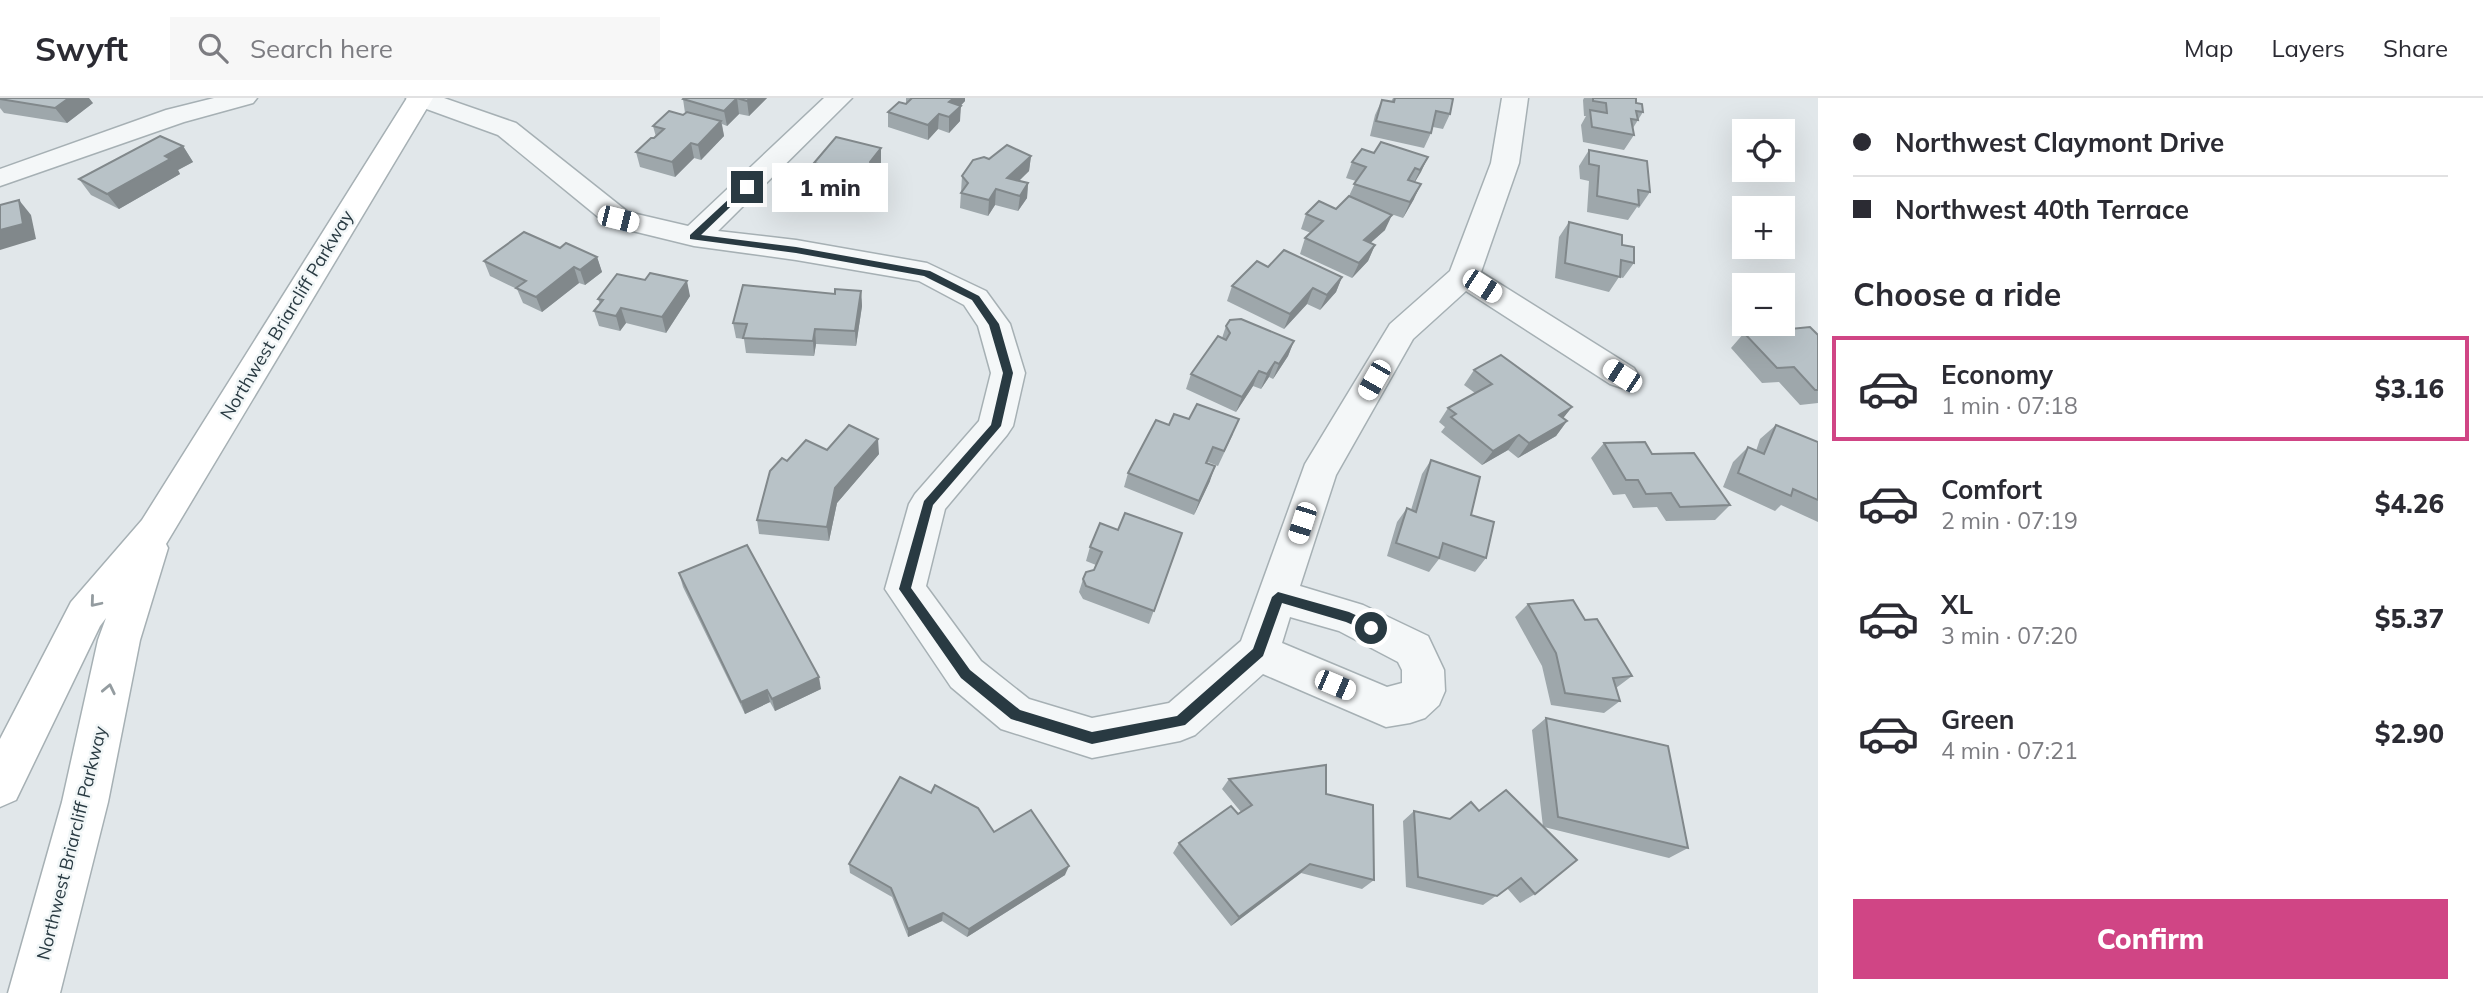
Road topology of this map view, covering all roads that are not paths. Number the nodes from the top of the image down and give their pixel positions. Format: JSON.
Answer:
{"nodes":[{"id":1,"x":244,"y":98,"type":"edge"},
{"id":2,"x":419,"y":98,"type":"edge"},
{"id":3,"x":839,"y":98,"type":"edge"},
{"id":4,"x":1515,"y":98,"type":"edge"},
{"id":5,"x":0,"y":178,"type":"edge"},
{"id":6,"x":694,"y":237,"type":"junction"},
{"id":7,"x":1464,"y":276,"type":"junction"},
{"id":8,"x":1622,"y":376,"type":"dead end"},
{"id":9,"x":155,"y":531,"type":"junction"},
{"id":10,"x":1278,"y":597,"type":"junction"},
{"id":11,"x":1258,"y":652,"type":"junction"},
{"id":12,"x":0,"y":785,"type":"edge"},
{"id":13,"x":34,"y":993,"type":"edge"}],
"edges":[{"from":1,"to":5,"type":"street"},
{"from":2,"to":6,"type":"street"},
{"from":2,"to":9,"type":"main road","name":"Northwest Briarcliff Parkway"},
{"from":3,"to":6,"type":"street"},
{"from":4,"to":7,"type":"street"},
{"from":6,"to":11,"type":"street"},
{"from":7,"to":8,"type":"street"},
{"from":7,"to":10,"type":"street"},
{"from":9,"to":12,"type":"main road","name":"Northwest Briarcliff Parkway","one_way":true},
{"from":13,"to":9,"type":"main road","name":"Northwest Briarcliff Parkway","one_way":true},
{"from":10,"to":11,"type":"street"},
{"from":10,"to":11,"type":"street"}]}
